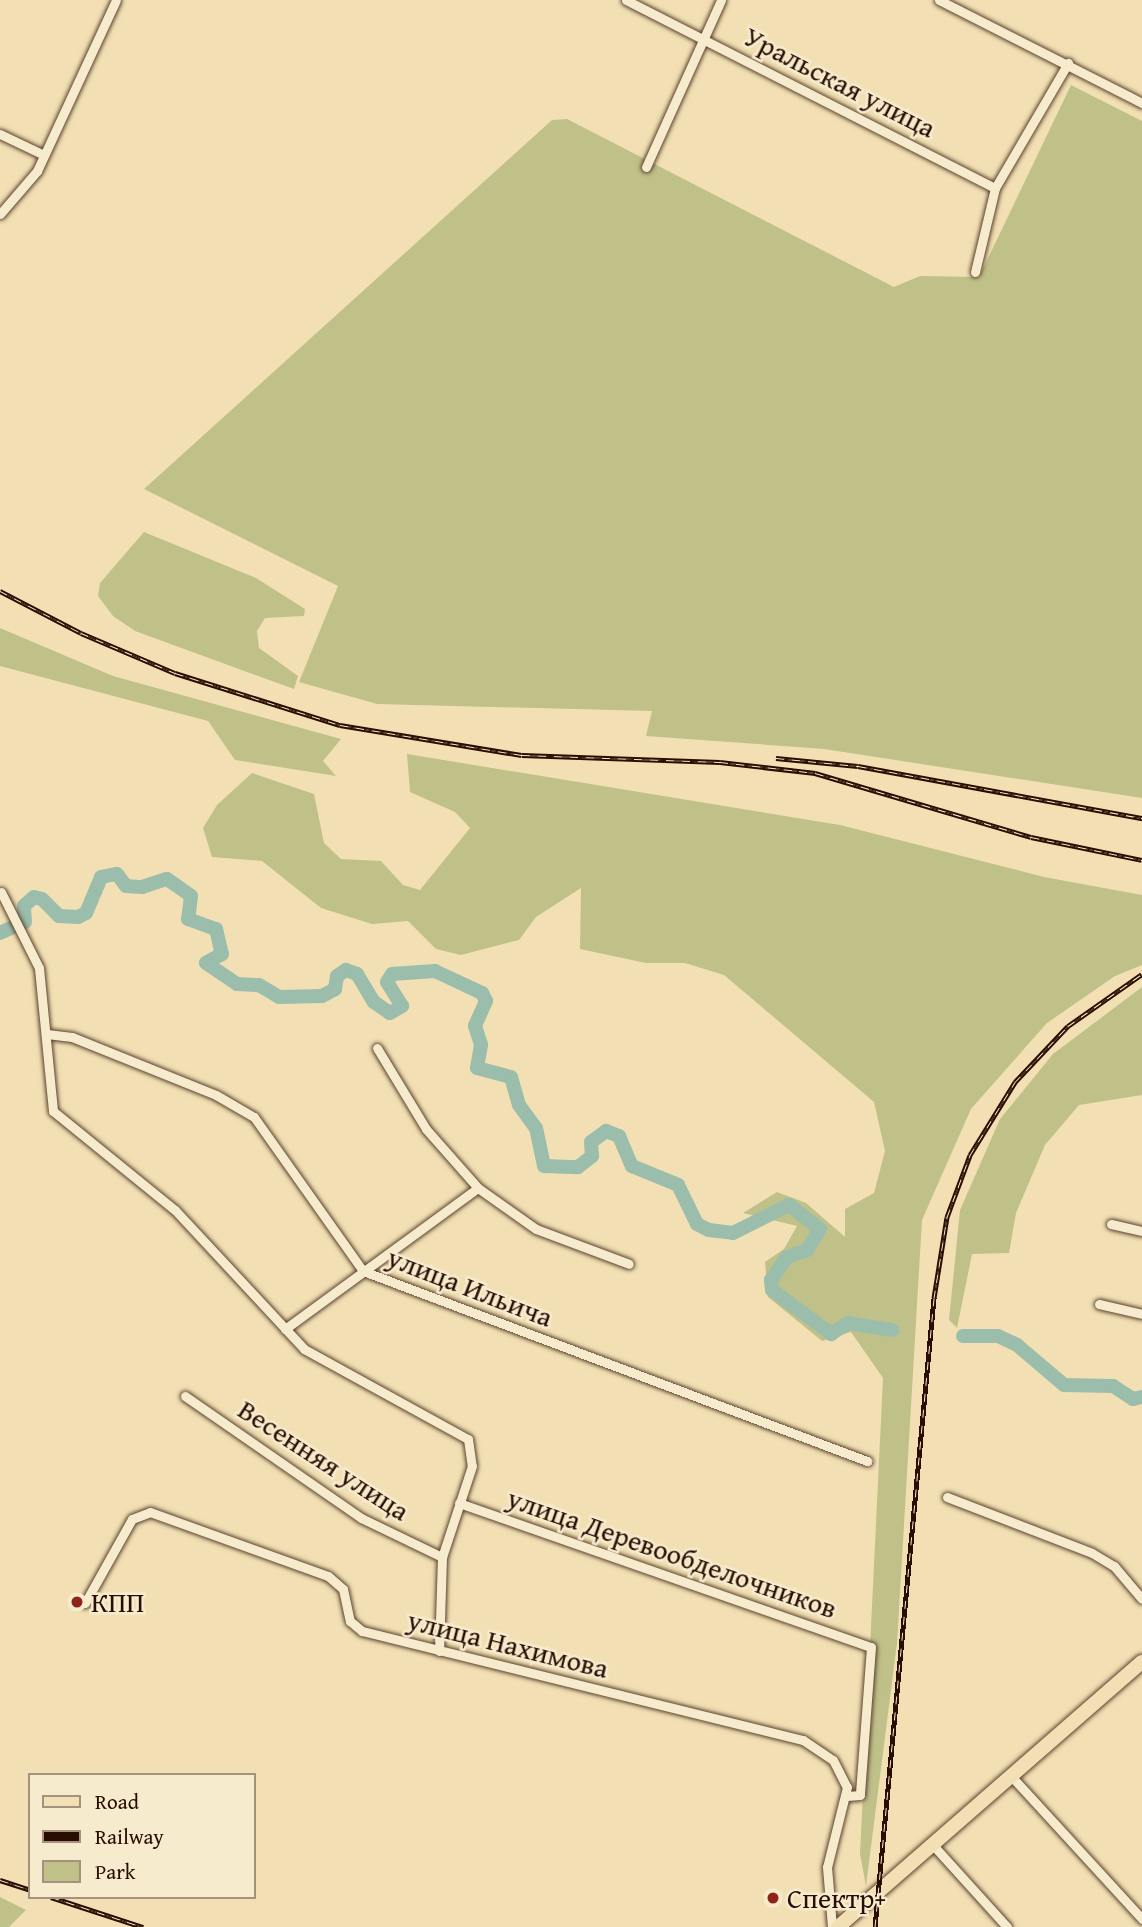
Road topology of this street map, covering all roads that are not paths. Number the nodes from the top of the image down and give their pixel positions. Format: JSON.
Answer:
{"nodes":[{"id":1,"x":116,"y":0,"type":"edge"},
{"id":2,"x":626,"y":0,"type":"edge"},
{"id":3,"x":721,"y":0,"type":"edge"},
{"id":4,"x":939,"y":0,"type":"edge"},
{"id":5,"x":702,"y":36,"type":"junction"},
{"id":6,"x":1068,"y":63,"type":"junction"},
{"id":7,"x":1142,"y":103,"type":"edge"},
{"id":8,"x":0,"y":134,"type":"edge"},
{"id":9,"x":42,"y":154,"type":"junction"},
{"id":10,"x":646,"y":167,"type":"dead end"},
{"id":11,"x":995,"y":188,"type":"junction"},
{"id":12,"x":0,"y":214,"type":"edge"},
{"id":13,"x":975,"y":272,"type":"dead end"},
{"id":14,"x":1,"y":892,"type":"edge"},
{"id":15,"x":47,"y":1034,"type":"junction"},
{"id":16,"x":377,"y":1048,"type":"dead end"},
{"id":17,"x":478,"y":1188,"type":"junction"},
{"id":18,"x":1111,"y":1224,"type":"dead end"},
{"id":19,"x":1142,"y":1231,"type":"edge"},
{"id":20,"x":629,"y":1264,"type":"dead end"},
{"id":21,"x":363,"y":1271,"type":"junction"},
{"id":22,"x":1100,"y":1304,"type":"dead end"},
{"id":23,"x":1142,"y":1314,"type":"edge"},
{"id":24,"x":285,"y":1329,"type":"junction"},
{"id":25,"x":185,"y":1396,"type":"dead end"},
{"id":26,"x":867,"y":1461,"type":"dead end"},
{"id":27,"x":947,"y":1497,"type":"dead end"},
{"id":28,"x":459,"y":1503,"type":"junction"},
{"id":29,"x":442,"y":1558,"type":"junction"},
{"id":30,"x":1142,"y":1599,"type":"edge"},
{"id":31,"x":85,"y":1603,"type":"dead end"},
{"id":32,"x":439,"y":1651,"type":"junction"},
{"id":33,"x":1142,"y":1662,"type":"edge"},
{"id":34,"x":1012,"y":1777,"type":"junction"},
{"id":35,"x":847,"y":1796,"type":"junction"},
{"id":36,"x":932,"y":1844,"type":"junction"},
{"id":37,"x":1142,"y":1919,"type":"edge"},
{"id":38,"x":832,"y":1927,"type":"edge"},
{"id":39,"x":838,"y":1927,"type":"edge"},
{"id":40,"x":1007,"y":1927,"type":"edge"}],
"edges":[{"from":1,"to":9,"type":"street"},
{"from":2,"to":5,"type":"street","name":"Уральская улица"},
{"from":3,"to":5,"type":"street"},
{"from":4,"to":6,"type":"street"},
{"from":5,"to":10,"type":"street"},
{"from":5,"to":11,"type":"street","name":"Уральская улица"},
{"from":6,"to":7,"type":"street"},
{"from":6,"to":11,"type":"street"},
{"from":8,"to":9,"type":"street"},
{"from":9,"to":12,"type":"street"},
{"from":11,"to":13,"type":"street"},
{"from":14,"to":15,"type":"street"},
{"from":15,"to":21,"type":"street","name":"улица Ильича"},
{"from":15,"to":24,"type":"street"},
{"from":16,"to":17,"type":"street"},
{"from":17,"to":20,"type":"street"},
{"from":17,"to":21,"type":"street"},
{"from":18,"to":19,"type":"street"},
{"from":21,"to":24,"type":"street"},
{"from":21,"to":26,"type":"street","name":"улица Ильича"},
{"from":22,"to":23,"type":"street"},
{"from":24,"to":28,"type":"street"},
{"from":25,"to":29,"type":"street","name":"Весенняя улица"},
{"from":27,"to":30,"type":"street"},
{"from":28,"to":29,"type":"street"},
{"from":28,"to":35,"type":"street","name":"улица Деревообделочников"},
{"from":29,"to":32,"type":"street"},
{"from":31,"to":32,"type":"street","name":"улица Нахимова"},
{"from":32,"to":35,"type":"street","name":"улица Нахимова"},
{"from":33,"to":34,"type":"main road"},
{"from":34,"to":36,"type":"main road"},
{"from":34,"to":37,"type":"street"},
{"from":35,"to":38,"type":"street"},
{"from":36,"to":39,"type":"main road"},
{"from":36,"to":40,"type":"street"}]}
